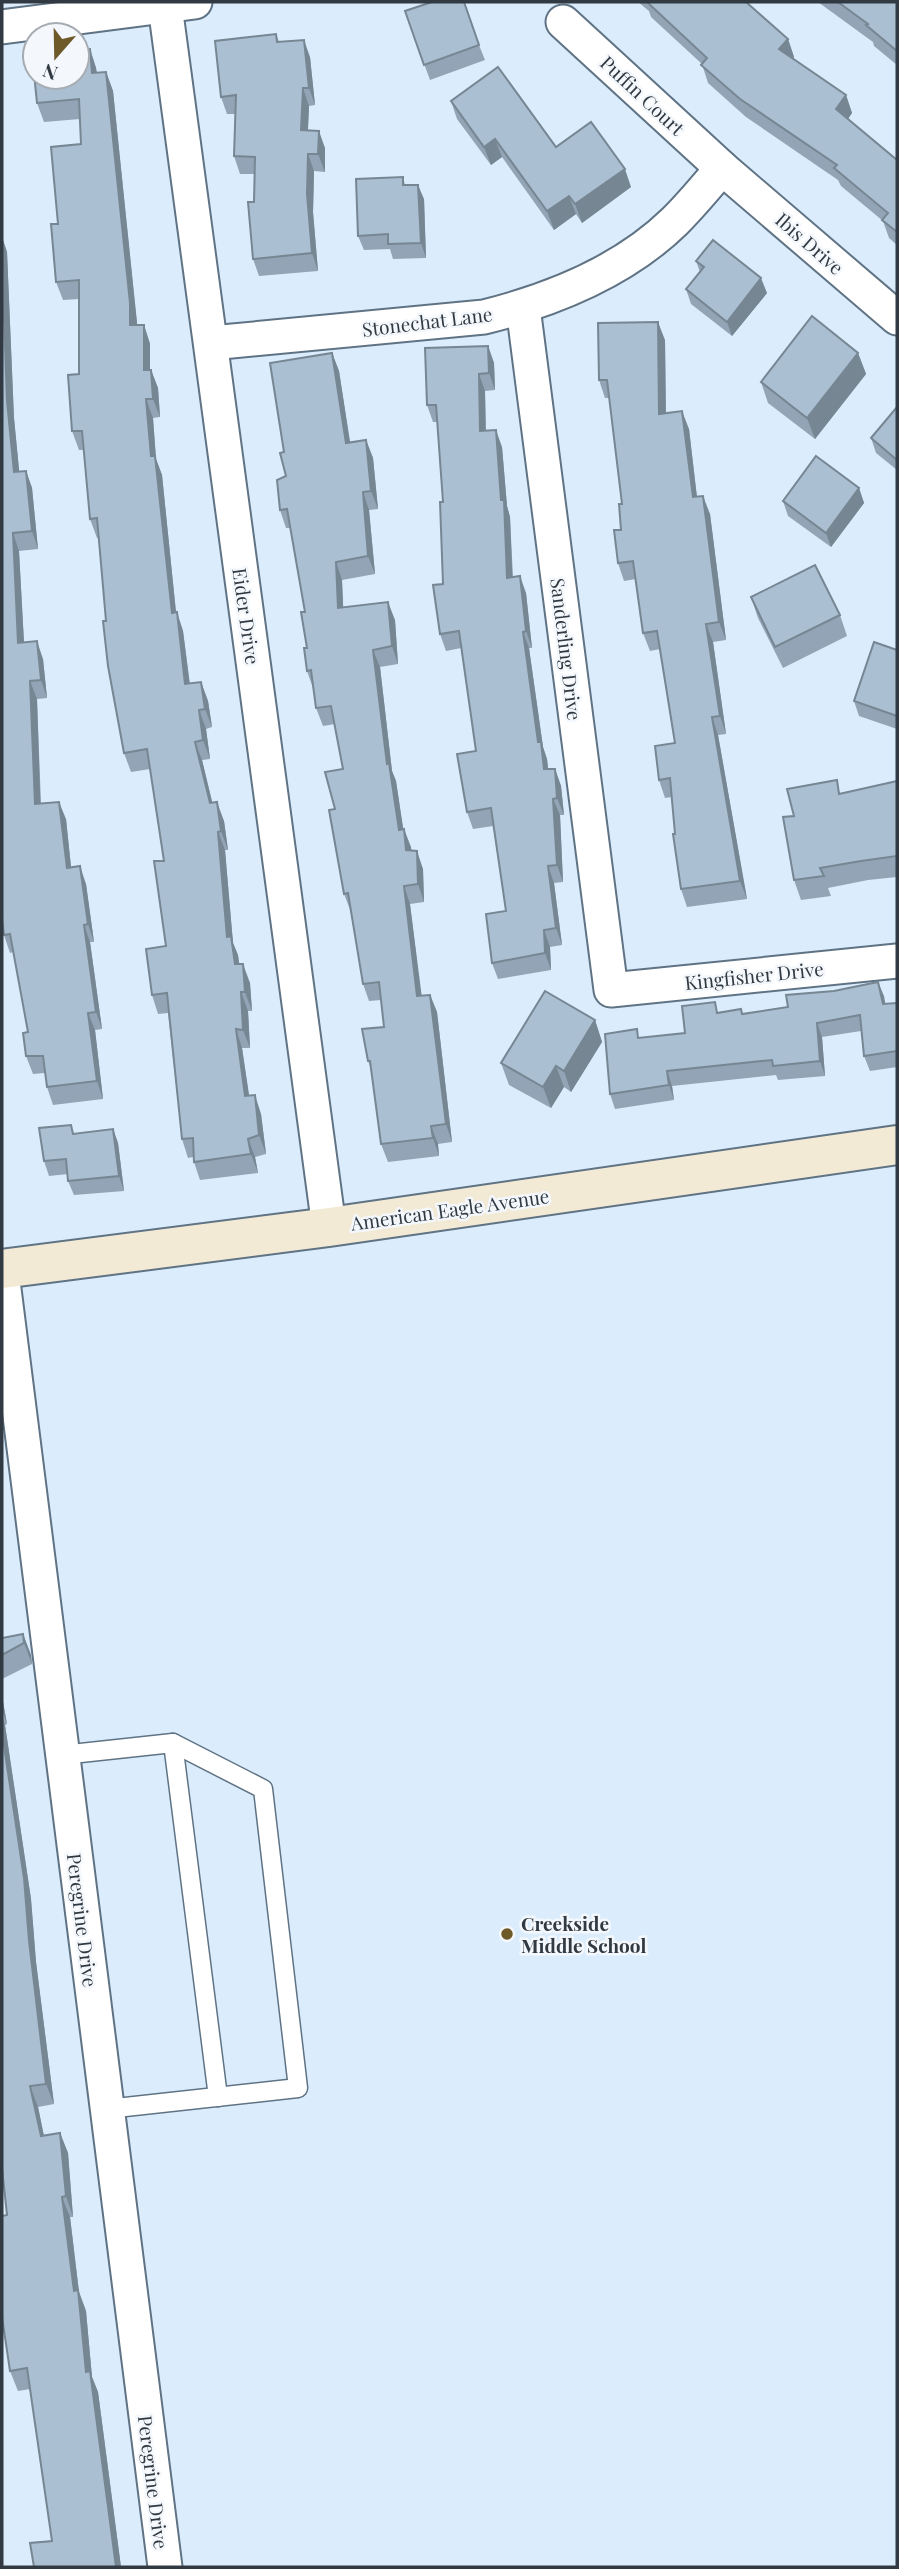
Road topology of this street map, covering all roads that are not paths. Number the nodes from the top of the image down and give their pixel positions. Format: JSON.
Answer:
{"nodes":[{"id":1,"x":180,"y":4,"type":"edge"},
{"id":2,"x":563,"y":22,"type":"dead end"},
{"id":3,"x":2,"y":27,"type":"edge"},
{"id":4,"x":722,"y":168,"type":"junction"},
{"id":5,"x":523,"y":307,"type":"junction"},
{"id":6,"x":897,"y":318,"type":"edge"},
{"id":7,"x":211,"y":343,"type":"junction"},
{"id":8,"x":897,"y":961,"type":"edge"},
{"id":9,"x":611,"y":990,"type":"joint"},
{"id":10,"x":897,"y":1145,"type":"edge"},
{"id":11,"x":329,"y":1227,"type":"junction"},
{"id":12,"x":2,"y":1271,"type":"edge"},
{"id":13,"x":173,"y":1743,"type":"junction"},
{"id":14,"x":62,"y":1755,"type":"junction"},
{"id":15,"x":218,"y":2096,"type":"junction"},
{"id":16,"x":107,"y":2109,"type":"junction"},
{"id":17,"x":165,"y":2567,"type":"edge"}],
"edges":[{"from":1,"to":3,"type":"street"},
{"from":1,"to":7,"type":"street","name":"Eider Drive"},
{"from":2,"to":4,"type":"street","name":"Puffin Court"},
{"from":4,"to":5,"type":"street","name":"Stonechat Lane"},
{"from":4,"to":6,"type":"street","name":"Ibis Drive"},
{"from":5,"to":7,"type":"street","name":"Stonechat Lane"},
{"from":5,"to":9,"type":"street","name":"Sanderling Drive"},
{"from":7,"to":11,"type":"street","name":"Eider Drive"},
{"from":8,"to":9,"type":"street","name":"Kingfisher Drive"},
{"from":10,"to":11,"type":"street","name":"American Eagle Avenue"},
{"from":11,"to":12,"type":"street","name":"American Eagle Avenue"},
{"from":12,"to":14,"type":"street","name":"Peregrine Drive"},
{"from":13,"to":14,"type":"lane"},
{"from":13,"to":15,"type":"lane"},
{"from":13,"to":15,"type":"lane"},
{"from":14,"to":16,"type":"street","name":"Peregrine Drive"},
{"from":15,"to":16,"type":"lane"},
{"from":16,"to":17,"type":"street","name":"Peregrine Drive"}]}
